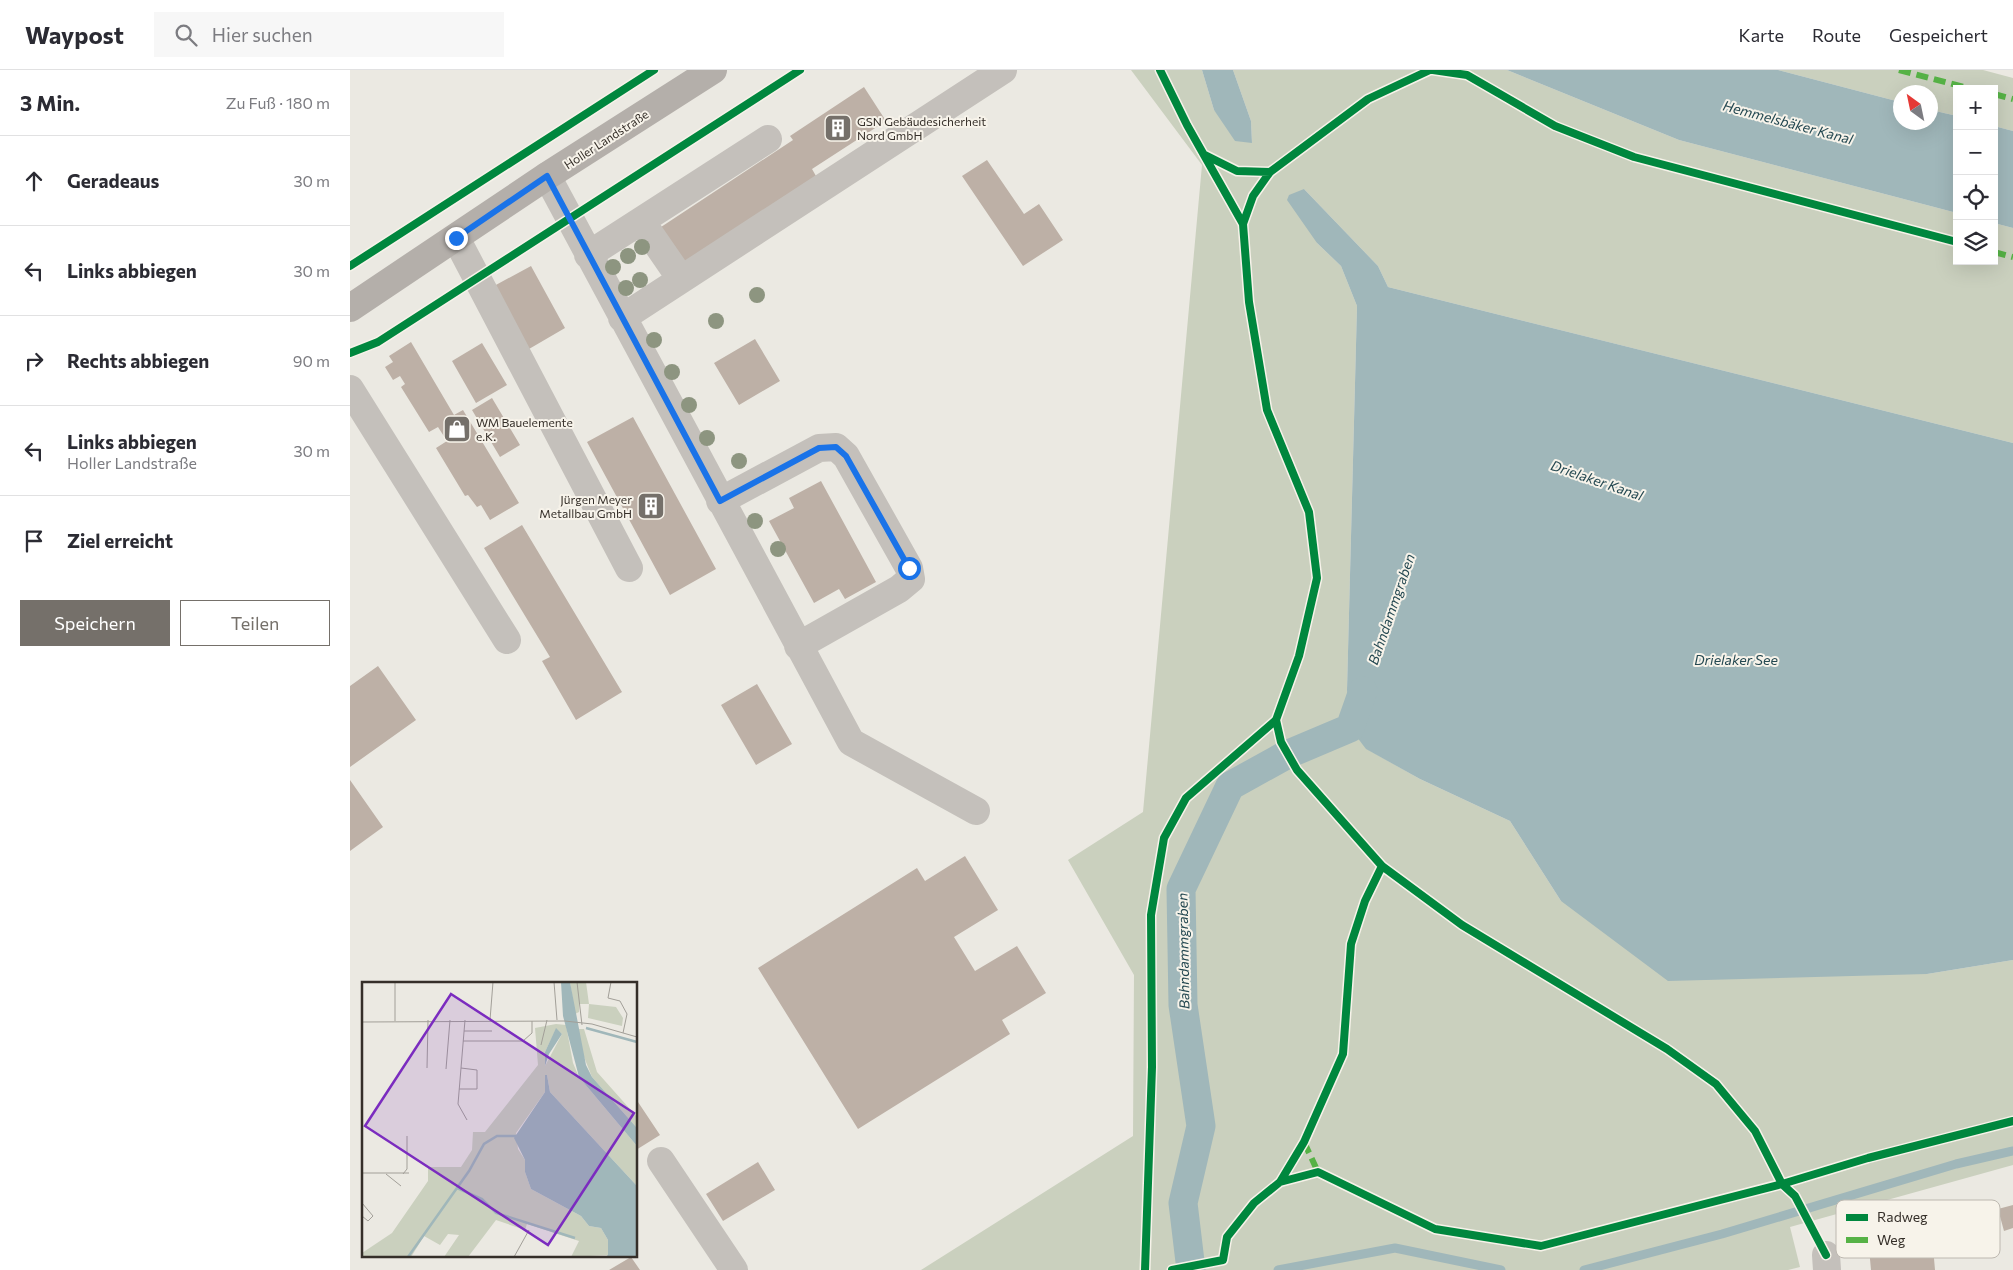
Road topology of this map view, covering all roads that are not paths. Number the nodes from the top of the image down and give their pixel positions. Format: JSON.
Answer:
{"nodes":[{"id":1,"x":1003,"y":70,"type":"edge"},
{"id":2,"x":709,"y":71,"type":"edge"},
{"id":3,"x":768,"y":138,"type":"dead end"},
{"id":4,"x":547,"y":176,"type":"junction"},
{"id":5,"x":641,"y":221,"type":"junction"},
{"id":6,"x":456,"y":238,"type":"junction"},
{"id":7,"x":588,"y":255,"type":"junction"},
{"id":8,"x":681,"y":279,"type":"junction"},
{"id":9,"x":350,"y":308,"type":"edge"},
{"id":10,"x":622,"y":318,"type":"junction"},
{"id":11,"x":350,"y":389,"type":"edge"},
{"id":12,"x":720,"y":501,"type":"junction"},
{"id":13,"x":629,"y":568,"type":"dead end"},
{"id":14,"x":507,"y":640,"type":"dead end"},
{"id":15,"x":798,"y":646,"type":"junction"},
{"id":16,"x":976,"y":811,"type":"dead end"},
{"id":17,"x":661,"y":1161,"type":"dead end"},
{"id":18,"x":734,"y":1270,"type":"edge"}],
"edges":[{"from":1,"to":8,"type":"lane"},
{"from":2,"to":4,"type":"main road","name":"Holler Landstraße"},
{"from":3,"to":5,"type":"lane"},
{"from":4,"to":6,"type":"main road","name":"Holler Landstraße"},
{"from":4,"to":7,"type":"lane"},
{"from":5,"to":7,"type":"lane"},
{"from":5,"to":8,"type":"lane"},
{"from":6,"to":9,"type":"main road","name":"Holler Landstraße"},
{"from":6,"to":13,"type":"lane"},
{"from":7,"to":10,"type":"lane"},
{"from":8,"to":10,"type":"lane"},
{"from":10,"to":12,"type":"lane"},
{"from":11,"to":14,"type":"lane"},
{"from":12,"to":15,"type":"lane"},
{"from":12,"to":15,"type":"lane"},
{"from":15,"to":16,"type":"lane"},
{"from":17,"to":18,"type":"lane"}]}
